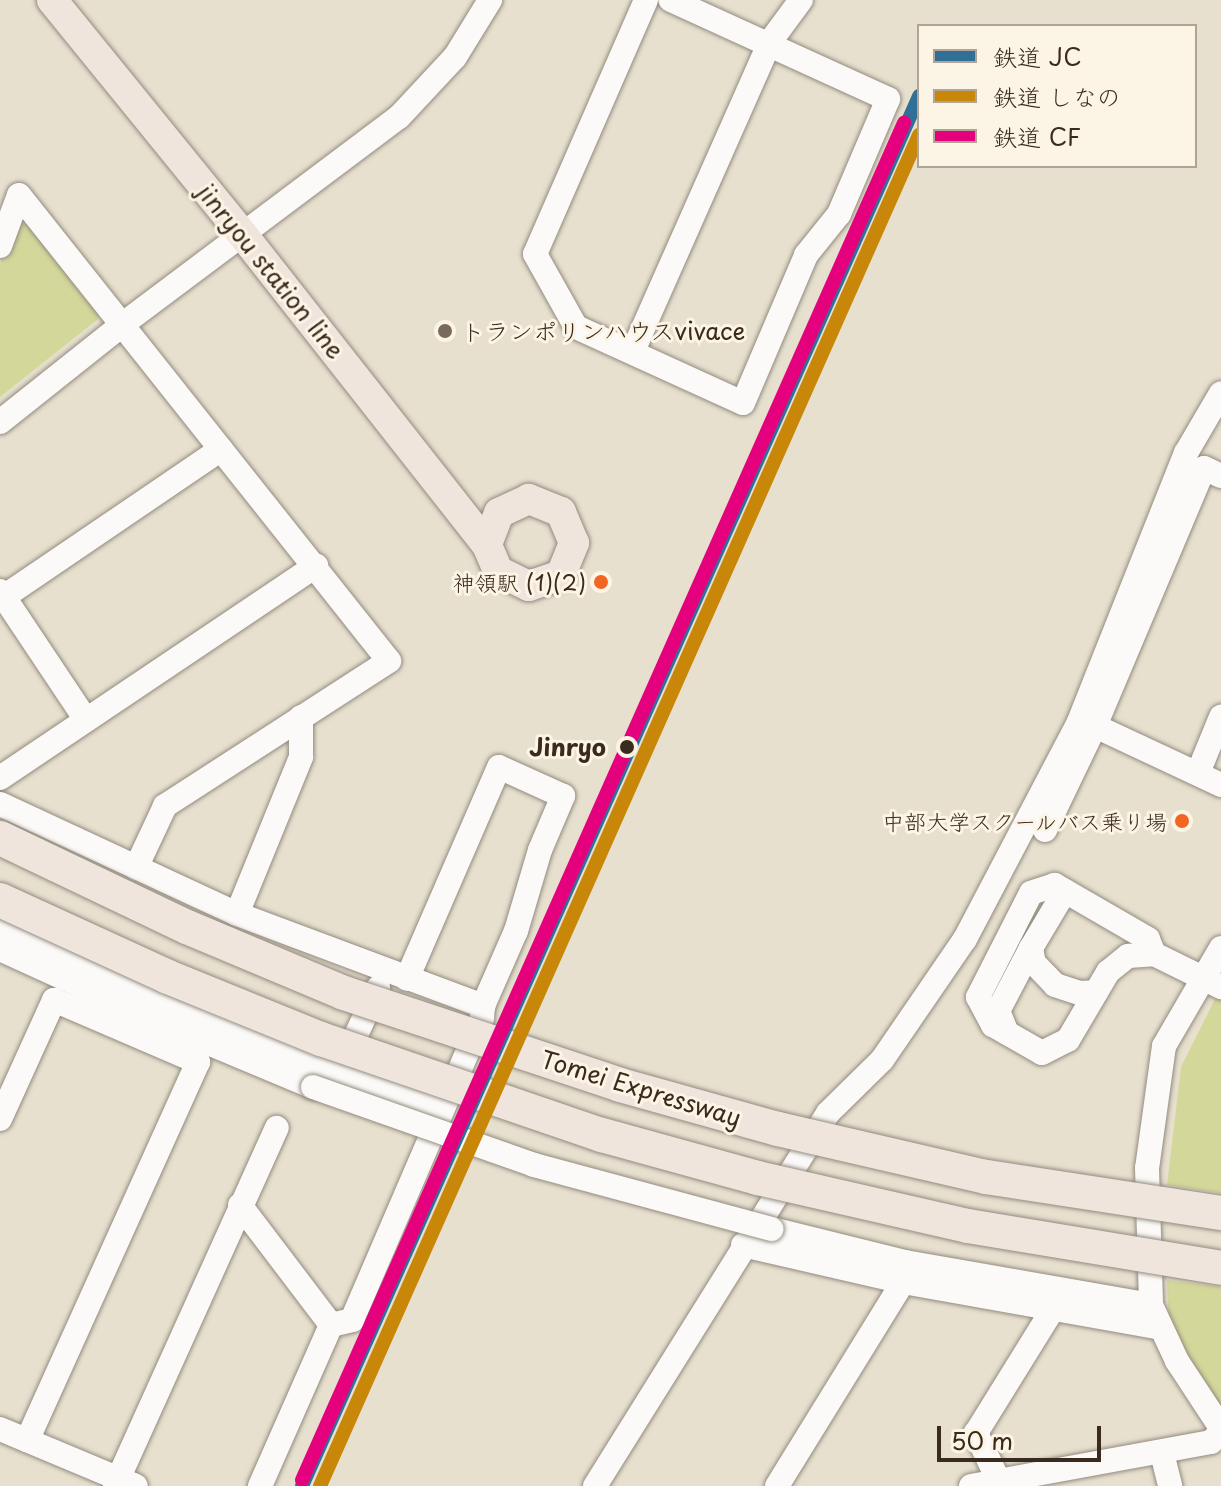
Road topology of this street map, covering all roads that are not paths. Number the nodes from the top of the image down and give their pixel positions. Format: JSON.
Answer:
{"nodes":[{"id":1,"x":52,"y":0,"type":"edge"},
{"id":2,"x":490,"y":0,"type":"edge"},
{"id":3,"x":646,"y":0,"type":"edge"},
{"id":4,"x":671,"y":0,"type":"edge"},
{"id":5,"x":801,"y":0,"type":"edge"},
{"id":6,"x":770,"y":42,"type":"junction"},
{"id":7,"x":243,"y":235,"type":"junction"},
{"id":8,"x":0,"y":246,"type":"edge"},
{"id":9,"x":123,"y":324,"type":"junction"},
{"id":10,"x":633,"y":351,"type":"junction"},
{"id":11,"x":1221,"y":393,"type":"edge"},
{"id":12,"x":0,"y":422,"type":"edge"},
{"id":13,"x":221,"y":449,"type":"junction"},
{"id":14,"x":1221,"y":476,"type":"edge"},
{"id":15,"x":487,"y":545,"type":"dead end"},
{"id":16,"x":316,"y":566,"type":"junction"},
{"id":17,"x":2,"y":594,"type":"edge"},
{"id":18,"x":301,"y":717,"type":"junction"},
{"id":19,"x":1221,"y":717,"type":"edge"},
{"id":20,"x":86,"y":720,"type":"junction"},
{"id":21,"x":1095,"y":726,"type":"junction"},
{"id":22,"x":1198,"y":773,"type":"junction"},
{"id":23,"x":0,"y":778,"type":"edge"},
{"id":24,"x":1221,"y":785,"type":"edge"},
{"id":25,"x":0,"y":804,"type":"edge"},
{"id":26,"x":1045,"y":830,"type":"dead end"},
{"id":27,"x":0,"y":838,"type":"edge"},
{"id":28,"x":136,"y":868,"type":"junction"},
{"id":29,"x":1065,"y":891,"type":"junction"},
{"id":30,"x":0,"y":900,"type":"edge"},
{"id":31,"x":237,"y":914,"type":"junction"},
{"id":32,"x":0,"y":925,"type":"edge"},
{"id":33,"x":1031,"y":948,"type":"junction"},
{"id":34,"x":1221,"y":948,"type":"edge"},
{"id":35,"x":0,"y":949,"type":"edge"},
{"id":36,"x":1154,"y":954,"type":"junction"},
{"id":37,"x":396,"y":975,"type":"junction"},
{"id":38,"x":1213,"y":982,"type":"edge"},
{"id":39,"x":1096,"y":992,"type":"junction"},
{"id":40,"x":483,"y":1006,"type":"junction"},
{"id":41,"x":1007,"y":1033,"type":"junction"},
{"id":42,"x":338,"y":1071,"type":"junction"},
{"id":43,"x":442,"y":1109,"type":"junction"},
{"id":44,"x":0,"y":1119,"type":"edge"},
{"id":45,"x":277,"y":1128,"type":"dead end"},
{"id":46,"x":240,"y":1205,"type":"junction"},
{"id":47,"x":1221,"y":1213,"type":"edge"},
{"id":48,"x":743,"y":1245,"type":"junction"},
{"id":49,"x":1221,"y":1268,"type":"edge"},
{"id":50,"x":903,"y":1282,"type":"junction"},
{"id":51,"x":1053,"y":1309,"type":"junction"},
{"id":52,"x":1156,"y":1317,"type":"junction"},
{"id":53,"x":331,"y":1325,"type":"junction"},
{"id":54,"x":0,"y":1429,"type":"edge"},
{"id":55,"x":1221,"y":1430,"type":"edge"},
{"id":56,"x":27,"y":1440,"type":"junction"},
{"id":57,"x":1162,"y":1453,"type":"junction"},
{"id":58,"x":123,"y":1483,"type":"edge"},
{"id":59,"x":1000,"y":1484,"type":"edge"},
{"id":60,"x":260,"y":1486,"type":"edge"},
{"id":61,"x":595,"y":1486,"type":"edge"},
{"id":62,"x":777,"y":1486,"type":"edge"},
{"id":63,"x":971,"y":1486,"type":"edge"},
{"id":64,"x":1170,"y":1486,"type":"edge"}],
"edges":[{"from":1,"to":7,"type":"main road","name":"jinryou station line"},
{"from":2,"to":7,"type":"street"},
{"from":3,"to":10,"type":"street"},
{"from":4,"to":6,"type":"street"},
{"from":5,"to":6,"type":"street"},
{"from":6,"to":10,"type":"street"},
{"from":6,"to":10,"type":"street"},
{"from":7,"to":9,"type":"street"},
{"from":7,"to":15,"type":"main road","name":"jinryou station line"},
{"from":8,"to":9,"type":"street"},
{"from":9,"to":12,"type":"street"},
{"from":9,"to":13,"type":"street"},
{"from":11,"to":48,"type":"street"},
{"from":13,"to":16,"type":"street"},
{"from":13,"to":17,"type":"street"},
{"from":14,"to":21,"type":"street"},
{"from":16,"to":18,"type":"street"},
{"from":16,"to":20,"type":"street"},
{"from":17,"to":20,"type":"street"},
{"from":18,"to":28,"type":"street"},
{"from":18,"to":31,"type":"street"},
{"from":19,"to":22,"type":"street"},
{"from":20,"to":23,"type":"street"},
{"from":21,"to":22,"type":"street"},
{"from":21,"to":26,"type":"street"},
{"from":22,"to":24,"type":"street"},
{"from":25,"to":28,"type":"street"},
{"from":27,"to":47,"type":"highway","name":"Tomei Expressway","bridge":true},
{"from":28,"to":31,"type":"street"},
{"from":29,"to":33,"type":"street"},
{"from":29,"to":36,"type":"street"},
{"from":29,"to":41,"type":"street"},
{"from":30,"to":49,"type":"highway","bridge":true},
{"from":31,"to":37,"type":"street"},
{"from":32,"to":42,"type":"street"},
{"from":33,"to":39,"type":"street"},
{"from":33,"to":41,"type":"street"},
{"from":34,"to":38,"type":"street"},
{"from":35,"to":52,"type":"street","bridge":true},
{"from":36,"to":38,"type":"street"},
{"from":36,"to":39,"type":"street"},
{"from":37,"to":40,"type":"street"},
{"from":37,"to":40,"type":"street"},
{"from":37,"to":42,"type":"street"},
{"from":38,"to":52,"type":"street"},
{"from":39,"to":41,"type":"street"},
{"from":40,"to":43,"type":"street"},
{"from":42,"to":43,"type":"street"},
{"from":43,"to":53,"type":"street"},
{"from":44,"to":56,"type":"street"},
{"from":45,"to":46,"type":"street"},
{"from":46,"to":53,"type":"street"},
{"from":46,"to":58,"type":"street"},
{"from":48,"to":50,"type":"street"},
{"from":48,"to":61,"type":"street"},
{"from":50,"to":51,"type":"street"},
{"from":50,"to":62,"type":"street"},
{"from":51,"to":52,"type":"street"},
{"from":51,"to":59,"type":"street"},
{"from":52,"to":55,"type":"street"},
{"from":53,"to":60,"type":"street"},
{"from":54,"to":56,"type":"street"},
{"from":55,"to":57,"type":"street"},
{"from":56,"to":58,"type":"street"},
{"from":57,"to":59,"type":"street"},
{"from":57,"to":64,"type":"street"},
{"from":59,"to":63,"type":"street"}]}
